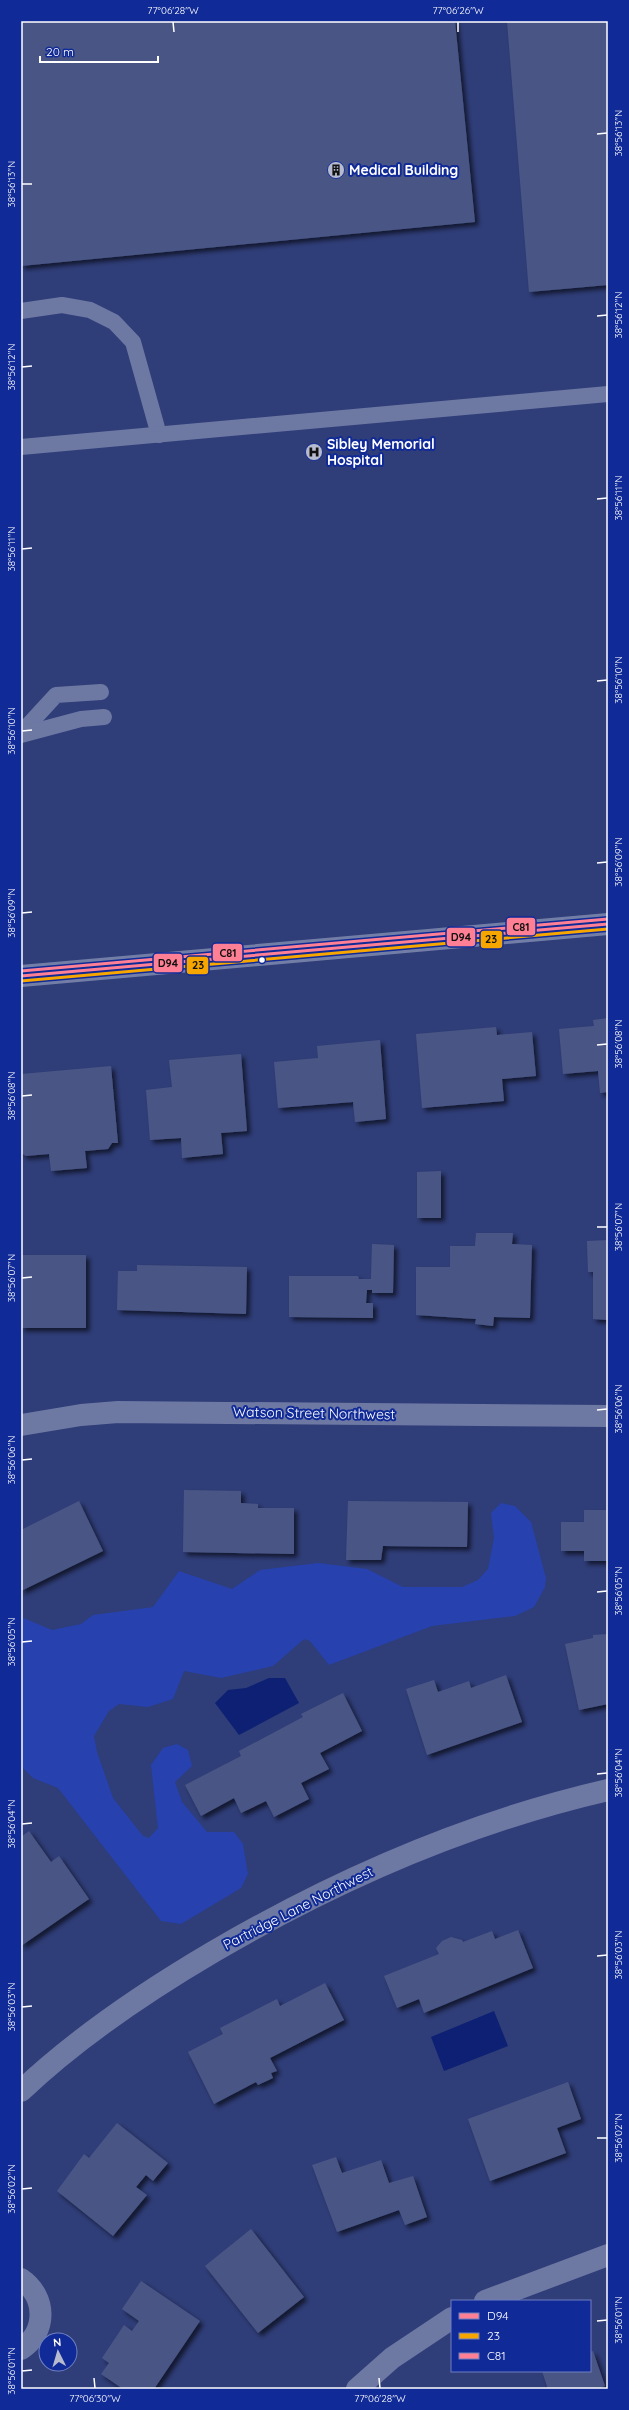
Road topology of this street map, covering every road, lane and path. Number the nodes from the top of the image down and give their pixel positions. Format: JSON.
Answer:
{"nodes":[{"id":1,"x":21,"y":311,"type":"edge"},
{"id":2,"x":608,"y":394,"type":"edge"},
{"id":3,"x":159,"y":435,"type":"junction"},
{"id":4,"x":21,"y":446,"type":"edge"},
{"id":5,"x":101,"y":692,"type":"dead end"},
{"id":6,"x":104,"y":717,"type":"dead end"},
{"id":7,"x":21,"y":734,"type":"edge"},
{"id":8,"x":608,"y":924,"type":"edge"},
{"id":9,"x":21,"y":976,"type":"edge"},
{"id":10,"x":608,"y":1416,"type":"edge"},
{"id":11,"x":21,"y":1425,"type":"edge"},
{"id":12,"x":608,"y":1790,"type":"edge"},
{"id":13,"x":21,"y":2092,"type":"edge"},
{"id":14,"x":608,"y":2255,"type":"edge"},
{"id":15,"x":21,"y":2279,"type":"edge"},
{"id":16,"x":488,"y":2300,"type":"edge"},
{"id":17,"x":451,"y":2319,"type":"edge"},
{"id":18,"x":21,"y":2349,"type":"edge"},
{"id":19,"x":357,"y":2389,"type":"edge"}],
"edges":[{"from":1,"to":3,"type":"lane"},
{"from":2,"to":3,"type":"lane"},
{"from":3,"to":4,"type":"lane"},
{"from":5,"to":7,"type":"lane"},
{"from":6,"to":7,"type":"lane"},
{"from":8,"to":9,"type":"main road"},
{"from":10,"to":11,"type":"street","name":"Watson Street Northwest"},
{"from":12,"to":13,"type":"street","name":"Partridge Lane Northwest"},
{"from":14,"to":16,"type":"street"},
{"from":15,"to":18,"type":"street"},
{"from":17,"to":19,"type":"street"}]}
